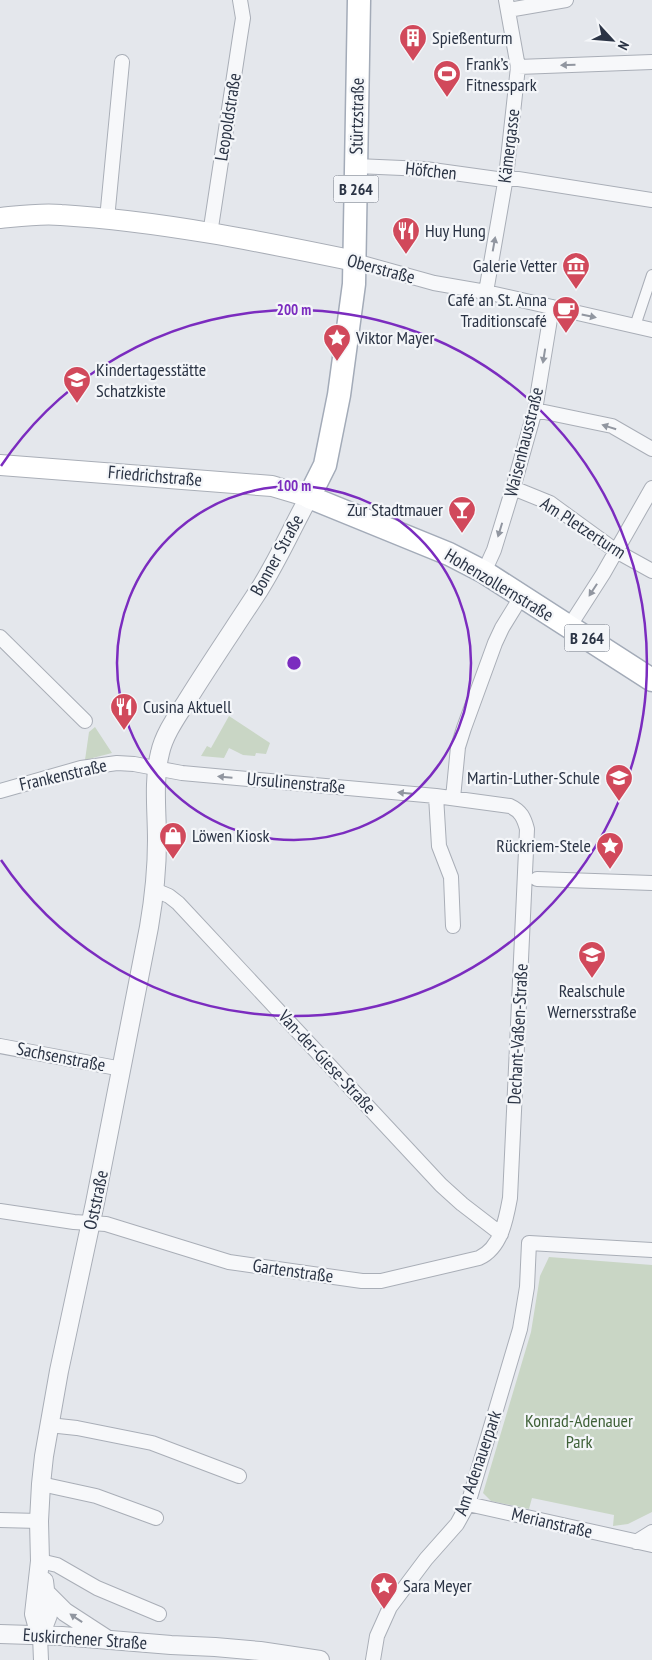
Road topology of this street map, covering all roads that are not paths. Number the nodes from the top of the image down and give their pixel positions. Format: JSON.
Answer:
{"nodes":[{"id":1,"x":240,"y":0,"type":"edge"},
{"id":2,"x":359,"y":0,"type":"edge"},
{"id":3,"x":566,"y":0,"type":"edge"},
{"id":4,"x":507,"y":5,"type":"edge"},
{"id":5,"x":122,"y":62,"type":"dead end"},
{"id":6,"x":652,"y":62,"type":"edge"},
{"id":7,"x":518,"y":67,"type":"junction"},
{"id":8,"x":356,"y":166,"type":"junction"},
{"id":9,"x":506,"y":177,"type":"junction"},
{"id":10,"x":652,"y":200,"type":"edge"},
{"id":11,"x":0,"y":218,"type":"edge"},
{"id":12,"x":108,"y":219,"type":"junction"},
{"id":13,"x":210,"y":234,"type":"junction"},
{"id":14,"x":355,"y":261,"type":"junction"},
{"id":15,"x":652,"y":275,"type":"edge"},
{"id":16,"x":486,"y":292,"type":"junction"},
{"id":17,"x":552,"y":308,"type":"junction"},
{"id":18,"x":635,"y":326,"type":"junction"},
{"id":19,"x":652,"y":330,"type":"edge"},
{"id":20,"x":535,"y":410,"type":"junction"},
{"id":21,"x":652,"y":449,"type":"edge"},
{"id":22,"x":0,"y":465,"type":"edge"},
{"id":23,"x":513,"y":488,"type":"junction"},
{"id":24,"x":309,"y":497,"type":"junction"},
{"id":25,"x":650,"y":497,"type":"edge"},
{"id":26,"x":616,"y":551,"type":"junction"},
{"id":27,"x":652,"y":571,"type":"edge"},
{"id":28,"x":484,"y":572,"type":"junction"},
{"id":29,"x":521,"y":597,"type":"junction"},
{"id":30,"x":569,"y":627,"type":"junction"},
{"id":31,"x":0,"y":637,"type":"edge"},
{"id":32,"x":652,"y":680,"type":"edge"},
{"id":33,"x":85,"y":721,"type":"dead end"},
{"id":34,"x":157,"y":768,"type":"junction"},
{"id":35,"x":0,"y":791,"type":"edge"},
{"id":36,"x":436,"y":796,"type":"junction"},
{"id":37,"x":453,"y":798,"type":"junction"},
{"id":38,"x":524,"y":819,"type":"joint"},
{"id":39,"x":537,"y":879,"type":"dead end"},
{"id":40,"x":652,"y":884,"type":"edge"},
{"id":41,"x":155,"y":890,"type":"junction"},
{"id":42,"x":453,"y":926,"type":"dead end"},
{"id":43,"x":0,"y":1046,"type":"edge"},
{"id":44,"x":122,"y":1069,"type":"junction"},
{"id":45,"x":0,"y":1211,"type":"edge"},
{"id":46,"x":91,"y":1223,"type":"junction"},
{"id":47,"x":498,"y":1240,"type":"junction"},
{"id":48,"x":652,"y":1250,"type":"edge"},
{"id":49,"x":49,"y":1425,"type":"junction"},
{"id":50,"x":239,"y":1476,"type":"dead end"},
{"id":51,"x":41,"y":1484,"type":"junction"},
{"id":52,"x":468,"y":1504,"type":"junction"},
{"id":53,"x":156,"y":1518,"type":"dead end"},
{"id":54,"x":0,"y":1520,"type":"edge"},
{"id":55,"x":39,"y":1521,"type":"junction"},
{"id":56,"x":652,"y":1532,"type":"edge"},
{"id":57,"x":636,"y":1542,"type":"junction"},
{"id":58,"x":652,"y":1545,"type":"edge"},
{"id":59,"x":40,"y":1561,"type":"junction"},
{"id":60,"x":47,"y":1594,"type":"junction"},
{"id":61,"x":159,"y":1614,"type":"dead end"},
{"id":62,"x":0,"y":1634,"type":"edge"},
{"id":63,"x":40,"y":1636,"type":"junction"},
{"id":64,"x":107,"y":1640,"type":"junction"},
{"id":65,"x":41,"y":1660,"type":"edge"},
{"id":66,"x":320,"y":1660,"type":"edge"},
{"id":67,"x":373,"y":1660,"type":"edge"}],
"edges":[{"from":1,"to":13,"type":"street","name":"Leopoldstraße"},
{"from":2,"to":8,"type":"main road","name":"Stürtzstraße","number":"B 264"},
{"from":3,"to":4,"type":"street"},
{"from":4,"to":7,"type":"street","name":"Kämergasse"},
{"from":5,"to":12,"type":"street"},
{"from":6,"to":7,"type":"street","one_way":true},
{"from":7,"to":9,"type":"street","name":"Kämergasse"},
{"from":8,"to":9,"type":"street","name":"Höfchen"},
{"from":8,"to":14,"type":"main road","name":"Stürtzstraße","number":"B 264"},
{"from":9,"to":10,"type":"street","name":"Höfchen"},
{"from":16,"to":9,"type":"street","name":"Kämergasse","one_way":true},
{"from":11,"to":12,"type":"main road","name":"Oberstraße"},
{"from":12,"to":13,"type":"main road","name":"Oberstraße"},
{"from":13,"to":14,"type":"main road","name":"Oberstraße"},
{"from":14,"to":16,"type":"street","name":"Oberstraße"},
{"from":14,"to":24,"type":"main road","name":"Bonner Straße","number":"B 264"},
{"from":15,"to":18,"type":"street"},
{"from":16,"to":17,"type":"street","name":"Oberstraße"},
{"from":17,"to":18,"type":"street","name":"Oberstraße","one_way":true},
{"from":17,"to":20,"type":"street","name":"Waisenhausstraße","one_way":true},
{"from":18,"to":19,"type":"street","name":"Oberstraße"},
{"from":21,"to":20,"type":"street","one_way":true},
{"from":20,"to":23,"type":"street","name":"Waisenhausstraße"},
{"from":22,"to":24,"type":"main road","name":"Friedrichstraße"},
{"from":23,"to":26,"type":"street","name":"Am Pletzerturm"},
{"from":23,"to":28,"type":"street","name":"Waisenhausstraße","one_way":true},
{"from":24,"to":28,"type":"main road","name":"Hohenzollernstraße","number":"B 264"},
{"from":24,"to":34,"type":"street","name":"Bonner Straße"},
{"from":25,"to":26,"type":"street"},
{"from":26,"to":27,"type":"street","name":"Am Pletzerturm"},
{"from":26,"to":30,"type":"street","one_way":true},
{"from":28,"to":29,"type":"main road","name":"Hohenzollernstraße","number":"B 264"},
{"from":29,"to":30,"type":"main road","name":"Hohenzollernstraße","number":"B 264"},
{"from":29,"to":37,"type":"street"},
{"from":30,"to":32,"type":"main road","name":"Hohenzollernstraße","number":"B 264"},
{"from":31,"to":33,"type":"street"},
{"from":34,"to":35,"type":"street","name":"Frankenstraße"},
{"from":36,"to":34,"type":"street","name":"Ursulinenstraße","one_way":true},
{"from":34,"to":41,"type":"street","name":"Oststraße"},
{"from":36,"to":37,"type":"street","name":"Ursulinenstraße"},
{"from":36,"to":42,"type":"street"},
{"from":37,"to":38,"type":"street","name":"Ursulinenstraße"},
{"from":38,"to":47,"type":"street","name":"Dechant-Vaßen-Straße"},
{"from":39,"to":40,"type":"street"},
{"from":41,"to":44,"type":"street","name":"Oststraße"},
{"from":41,"to":47,"type":"street","name":"Van-der-Giese-Straße"},
{"from":43,"to":44,"type":"street","name":"Sachsenstraße"},
{"from":44,"to":46,"type":"street","name":"Oststraße"},
{"from":45,"to":46,"type":"street","name":"Gartenstraße"},
{"from":46,"to":47,"type":"street","name":"Gartenstraße"},
{"from":46,"to":49,"type":"street","name":"Oststraße"},
{"from":48,"to":52,"type":"street","name":"Am Adenauerpark"},
{"from":49,"to":50,"type":"street"},
{"from":49,"to":51,"type":"street","name":"Oststraße"},
{"from":51,"to":53,"type":"street"},
{"from":51,"to":55,"type":"street","name":"Oststraße"},
{"from":52,"to":57,"type":"street","name":"Merianstraße"},
{"from":52,"to":67,"type":"street","name":"Am Adenauerpark"},
{"from":54,"to":55,"type":"street"},
{"from":55,"to":59,"type":"street","name":"Oststraße"},
{"from":56,"to":57,"type":"street"},
{"from":57,"to":58,"type":"street","name":"Merianstraße"},
{"from":59,"to":60,"type":"street","name":"Oststraße"},
{"from":59,"to":61,"type":"street"},
{"from":59,"to":63,"type":"street","name":"Oststraße"},
{"from":60,"to":63,"type":"street","name":"Oststraße"},
{"from":64,"to":60,"type":"street","one_way":true},
{"from":62,"to":63,"type":"street","name":"Euskirchener Straße"},
{"from":63,"to":64,"type":"street","name":"Euskirchener Straße"},
{"from":63,"to":65,"type":"street"},
{"from":64,"to":66,"type":"street","name":"Euskirchener Straße"}]}
